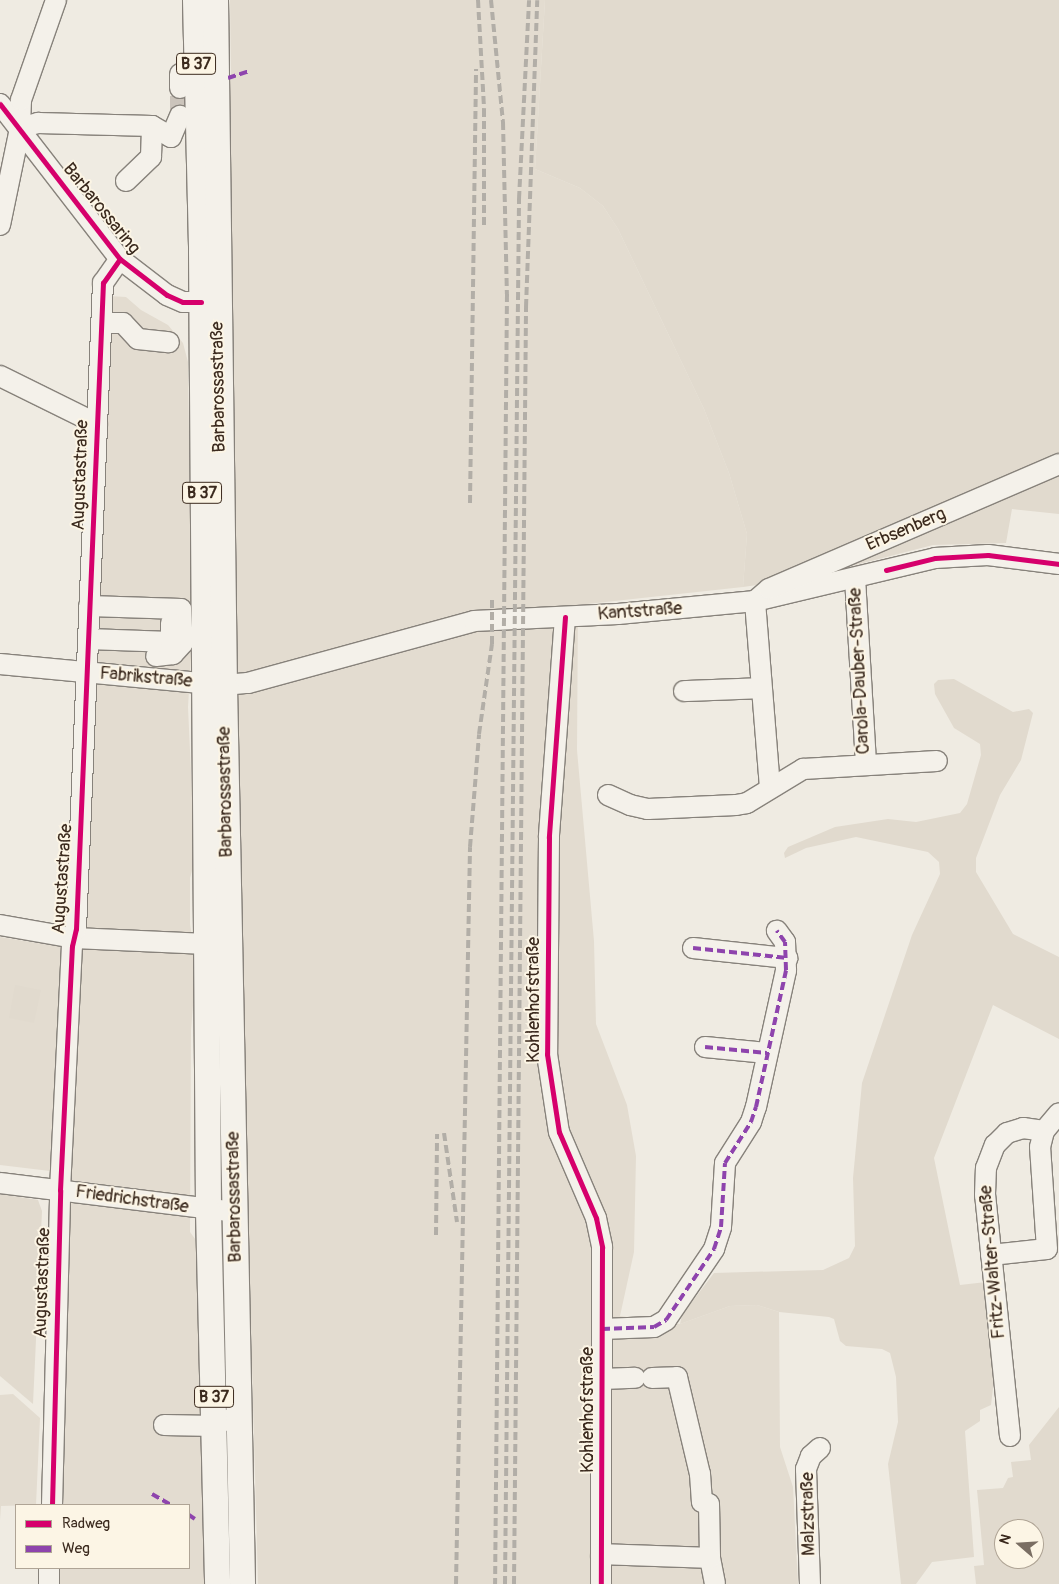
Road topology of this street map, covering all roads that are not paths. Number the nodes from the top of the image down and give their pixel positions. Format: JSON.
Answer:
{"nodes":[{"id":1,"x":56,"y":0,"type":"edge"},
{"id":2,"x":195,"y":0,"type":"edge"},
{"id":3,"x":215,"y":0,"type":"edge"},
{"id":4,"x":0,"y":104,"type":"edge"},
{"id":5,"x":180,"y":116,"type":"tunnel mouth"},
{"id":6,"x":152,"y":126,"type":"junction"},
{"id":7,"x":20,"y":128,"type":"junction"},
{"id":8,"x":126,"y":181,"type":"dead end"},
{"id":9,"x":0,"y":225,"type":"edge"},
{"id":10,"x":120,"y":259,"type":"junction"},
{"id":11,"x":210,"y":302,"type":"junction"},
{"id":12,"x":101,"y":323,"type":"junction"},
{"id":13,"x":169,"y":342,"type":"dead end"},
{"id":14,"x":0,"y":376,"type":"edge"},
{"id":15,"x":97,"y":424,"type":"junction"},
{"id":16,"x":1059,"y":464,"type":"edge"},
{"id":17,"x":1059,"y":564,"type":"edge"},
{"id":18,"x":855,"y":578,"type":"junction"},
{"id":19,"x":755,"y":601,"type":"junction"},
{"id":20,"x":89,"y":606,"type":"junction"},
{"id":21,"x":171,"y":606,"type":"junction"},
{"id":22,"x":565,"y":617,"type":"junction"},
{"id":23,"x":88,"y":639,"type":"junction"},
{"id":24,"x":156,"y":656,"type":"dead end"},
{"id":25,"x":0,"y":664,"type":"edge"},
{"id":26,"x":86,"y":673,"type":"junction"},
{"id":27,"x":213,"y":684,"type":"junction"},
{"id":28,"x":761,"y":688,"type":"junction"},
{"id":29,"x":684,"y":691,"type":"dead end"},
{"id":30,"x":936,"y":761,"type":"dead end"},
{"id":31,"x":866,"y":765,"type":"junction"},
{"id":32,"x":770,"y":788,"type":"junction"},
{"id":33,"x":608,"y":795,"type":"dead end"},
{"id":34,"x":0,"y":925,"type":"edge"},
{"id":35,"x":777,"y":931,"type":"dead end"},
{"id":36,"x":74,"y":938,"type":"junction"},
{"id":37,"x":207,"y":944,"type":"junction"},
{"id":38,"x":693,"y":948,"type":"dead end"},
{"id":39,"x":787,"y":958,"type":"junction"},
{"id":40,"x":705,"y":1047,"type":"dead end"},
{"id":41,"x":767,"y":1053,"type":"junction"},
{"id":42,"x":1059,"y":1113,"type":"edge"},
{"id":43,"x":1044,"y":1131,"type":"junction"},
{"id":44,"x":0,"y":1183,"type":"edge"},
{"id":45,"x":60,"y":1190,"type":"junction"},
{"id":46,"x":208,"y":1211,"type":"junction"},
{"id":47,"x":235,"y":1212,"type":"junction"},
{"id":48,"x":992,"y":1255,"type":"junction"},
{"id":49,"x":602,"y":1329,"type":"junction"},
{"id":50,"x":602,"y":1379,"type":"junction"},
{"id":51,"x":239,"y":1410,"type":"junction"},
{"id":52,"x":164,"y":1425,"type":"dead end"},
{"id":53,"x":215,"y":1426,"type":"junction"},
{"id":54,"x":1010,"y":1436,"type":"dead end"},
{"id":55,"x":820,"y":1448,"type":"dead end"},
{"id":56,"x":52,"y":1504,"type":"edge"},
{"id":57,"x":601,"y":1554,"type":"junction"},
{"id":58,"x":710,"y":1558,"type":"junction"},
{"id":59,"x":49,"y":1569,"type":"edge"},
{"id":60,"x":49,"y":1584,"type":"edge"},
{"id":61,"x":217,"y":1584,"type":"edge"},
{"id":62,"x":242,"y":1584,"type":"edge"},
{"id":63,"x":601,"y":1584,"type":"edge"},
{"id":64,"x":715,"y":1584,"type":"edge"},
{"id":65,"x":810,"y":1584,"type":"edge"}],
"edges":[{"from":1,"to":7,"type":"street"},
{"from":2,"to":11,"type":"main road","name":"Barbarossastraße","number":"B 37"},
{"from":3,"to":11,"type":"main road","name":"Barbarossastraße","number":"B 37"},
{"from":4,"to":7,"type":"street","name":"Barbarossaring"},
{"from":5,"to":6,"type":"street"},
{"from":6,"to":7,"type":"street"},
{"from":6,"to":8,"type":"street"},
{"from":7,"to":9,"type":"street"},
{"from":7,"to":10,"type":"street","name":"Barbarossaring"},
{"from":10,"to":11,"type":"street","name":"Barbarossaring"},
{"from":10,"to":12,"type":"street","name":"Augustastraße"},
{"from":11,"to":27,"type":"main road","name":"Barbarossastraße","number":"B 37"},
{"from":12,"to":13,"type":"street"},
{"from":12,"to":15,"type":"street","name":"Augustastraße"},
{"from":14,"to":15,"type":"street"},
{"from":15,"to":20,"type":"street","name":"Augustastraße"},
{"from":16,"to":19,"type":"street","name":"Erbsenberg"},
{"from":17,"to":18,"type":"street","name":"Kantstraße"},
{"from":18,"to":19,"type":"street","name":"Kantstraße"},
{"from":18,"to":31,"type":"street","name":"Carola-Dauber-Straße"},
{"from":19,"to":22,"type":"street","name":"Kantstraße"},
{"from":19,"to":28,"type":"street"},
{"from":20,"to":21,"type":"street"},
{"from":20,"to":23,"type":"street","name":"Augustastraße"},
{"from":21,"to":23,"type":"street"},
{"from":21,"to":24,"type":"street"},
{"from":22,"to":27,"type":"street","name":"Kantstraße"},
{"from":22,"to":49,"type":"street","name":"Kohlenhofstraße"},
{"from":23,"to":26,"type":"street","name":"Augustastraße"},
{"from":25,"to":26,"type":"street","name":"Fabrikstraße"},
{"from":26,"to":27,"type":"street","name":"Fabrikstraße"},
{"from":26,"to":36,"type":"street","name":"Augustastraße"},
{"from":27,"to":37,"type":"main road","name":"Barbarossastraße","number":"B 37"},
{"from":27,"to":47,"type":"main road","name":"Barbarossastraße","number":"B 37"},
{"from":28,"to":29,"type":"street"},
{"from":28,"to":32,"type":"street"},
{"from":30,"to":31,"type":"street","name":"Carola-Dauber-Straße"},
{"from":31,"to":32,"type":"street","name":"Carola-Dauber-Straße"},
{"from":32,"to":33,"type":"street","name":"Carola-Dauber-Straße"},
{"from":34,"to":36,"type":"street"},
{"from":35,"to":39,"type":"street"},
{"from":36,"to":37,"type":"street"},
{"from":36,"to":45,"type":"street","name":"Augustastraße"},
{"from":37,"to":46,"type":"main road","name":"Barbarossastraße","number":"B 37"},
{"from":38,"to":39,"type":"street"},
{"from":39,"to":41,"type":"street"},
{"from":40,"to":41,"type":"street"},
{"from":41,"to":49,"type":"street"},
{"from":42,"to":43,"type":"street"},
{"from":43,"to":48,"type":"street","name":"Fritz-Walter-Straße"},
{"from":43,"to":48,"type":"street"},
{"from":44,"to":45,"type":"street","name":"Friedrichstraße"},
{"from":45,"to":46,"type":"street","name":"Friedrichstraße"},
{"from":45,"to":56,"type":"street","name":"Augustastraße"},
{"from":46,"to":47,"type":"street","name":"Friedrichstraße"},
{"from":46,"to":53,"type":"main road","name":"Barbarossastraße","number":"B 37"},
{"from":47,"to":51,"type":"main road","name":"Barbarossastraße","number":"B 37"},
{"from":48,"to":54,"type":"street","name":"Fritz-Walter-Straße"},
{"from":49,"to":50,"type":"street","name":"Kohlenhofstraße"},
{"from":50,"to":57,"type":"street","name":"Kohlenhofstraße"},
{"from":50,"to":58,"type":"street"},
{"from":51,"to":53,"type":"street"},
{"from":51,"to":62,"type":"main road","name":"Barbarossastraße","number":"B 37"},
{"from":52,"to":53,"type":"street"},
{"from":53,"to":61,"type":"main road","name":"Barbarossastraße","number":"B 37"},
{"from":55,"to":65,"type":"street","name":"Malzstraße"},
{"from":57,"to":58,"type":"street"},
{"from":57,"to":63,"type":"street","name":"Kohlenhofstraße"},
{"from":58,"to":64,"type":"street"},
{"from":59,"to":60,"type":"street"}]}
